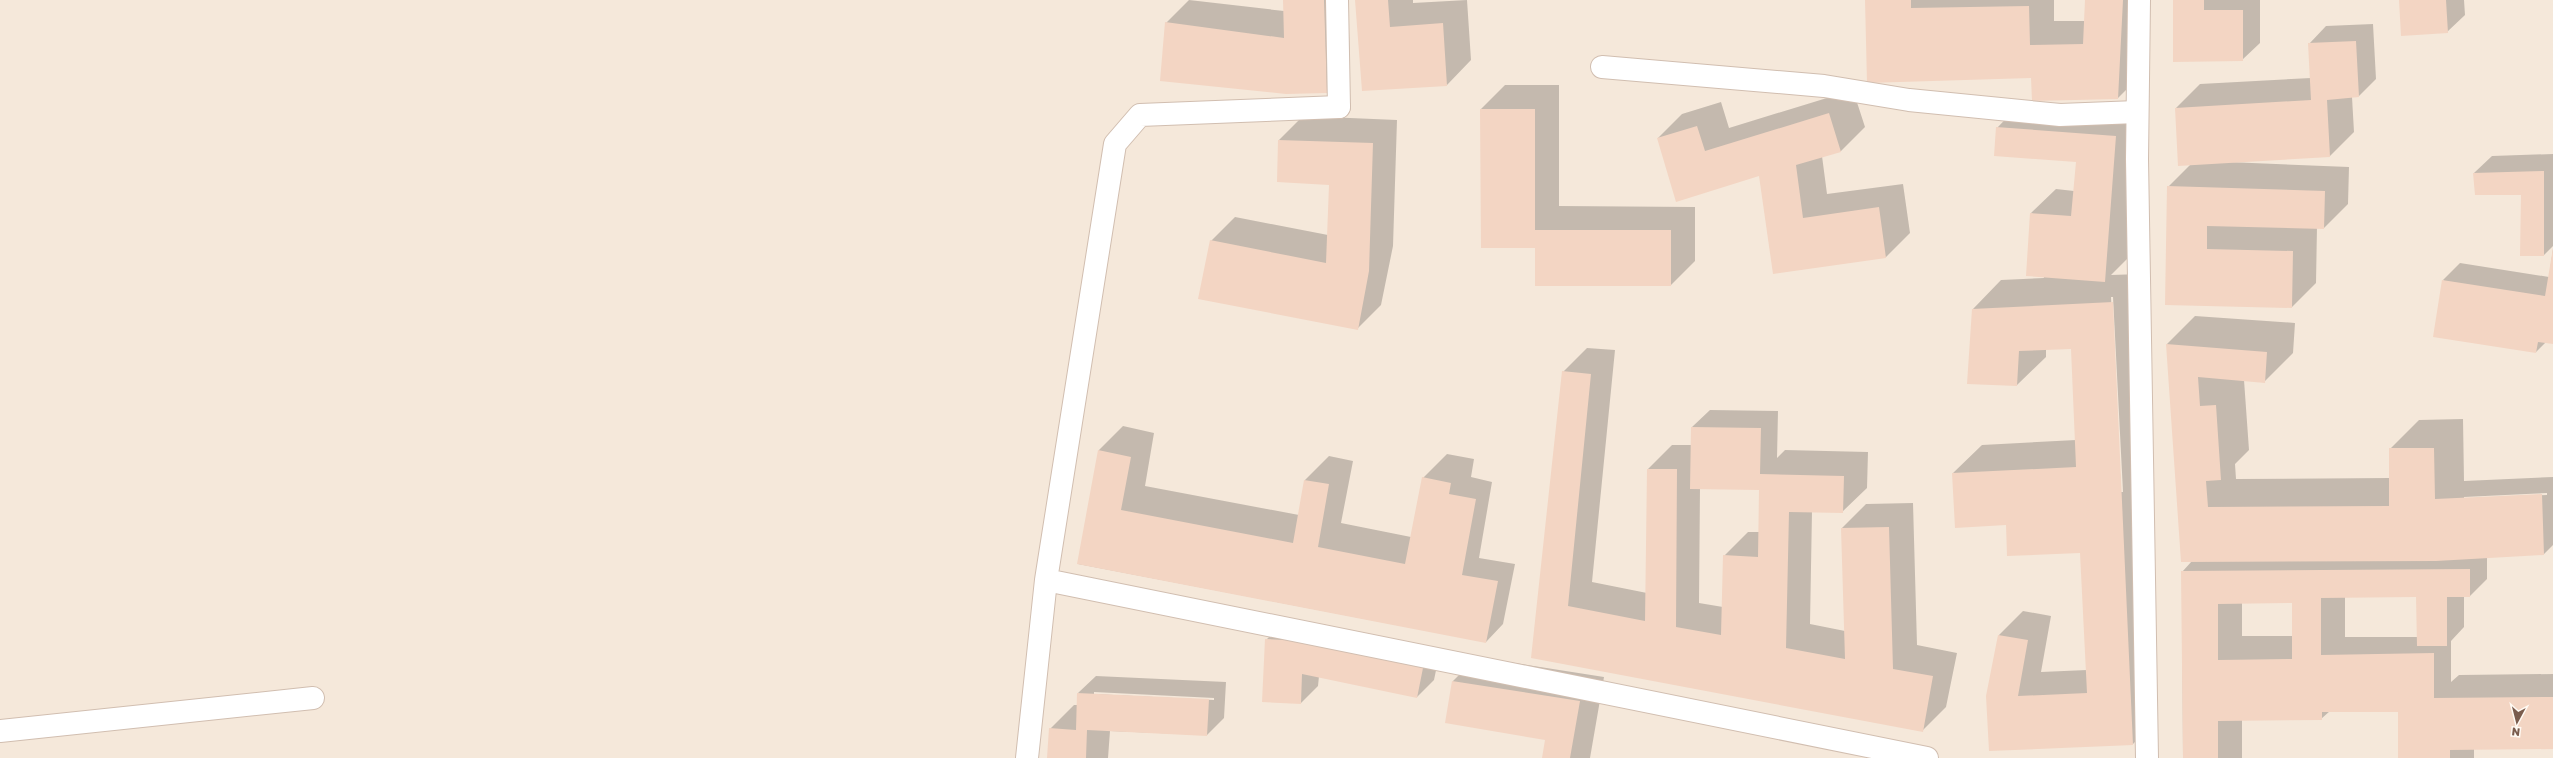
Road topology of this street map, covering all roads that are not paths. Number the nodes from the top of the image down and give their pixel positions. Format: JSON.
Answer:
{"nodes":[{"id":1,"x":1336,"y":0,"type":"edge"},
{"id":2,"x":2138,"y":0,"type":"edge"},
{"id":3,"x":1602,"y":67,"type":"dead end"},
{"id":4,"x":2137,"y":112,"type":"junction"},
{"id":5,"x":1046,"y":580,"type":"junction"},
{"id":6,"x":313,"y":698,"type":"dead end"},
{"id":7,"x":0,"y":731,"type":"edge"},
{"id":8,"x":1027,"y":758,"type":"edge"},
{"id":9,"x":1927,"y":758,"type":"edge"},
{"id":10,"x":2147,"y":758,"type":"edge"}],
"edges":[{"from":1,"to":5,"type":"street"},
{"from":2,"to":4,"type":"street"},
{"from":3,"to":4,"type":"street"},
{"from":4,"to":10,"type":"street"},
{"from":5,"to":8,"type":"street"},
{"from":5,"to":9,"type":"street"},
{"from":6,"to":7,"type":"street"}]}
